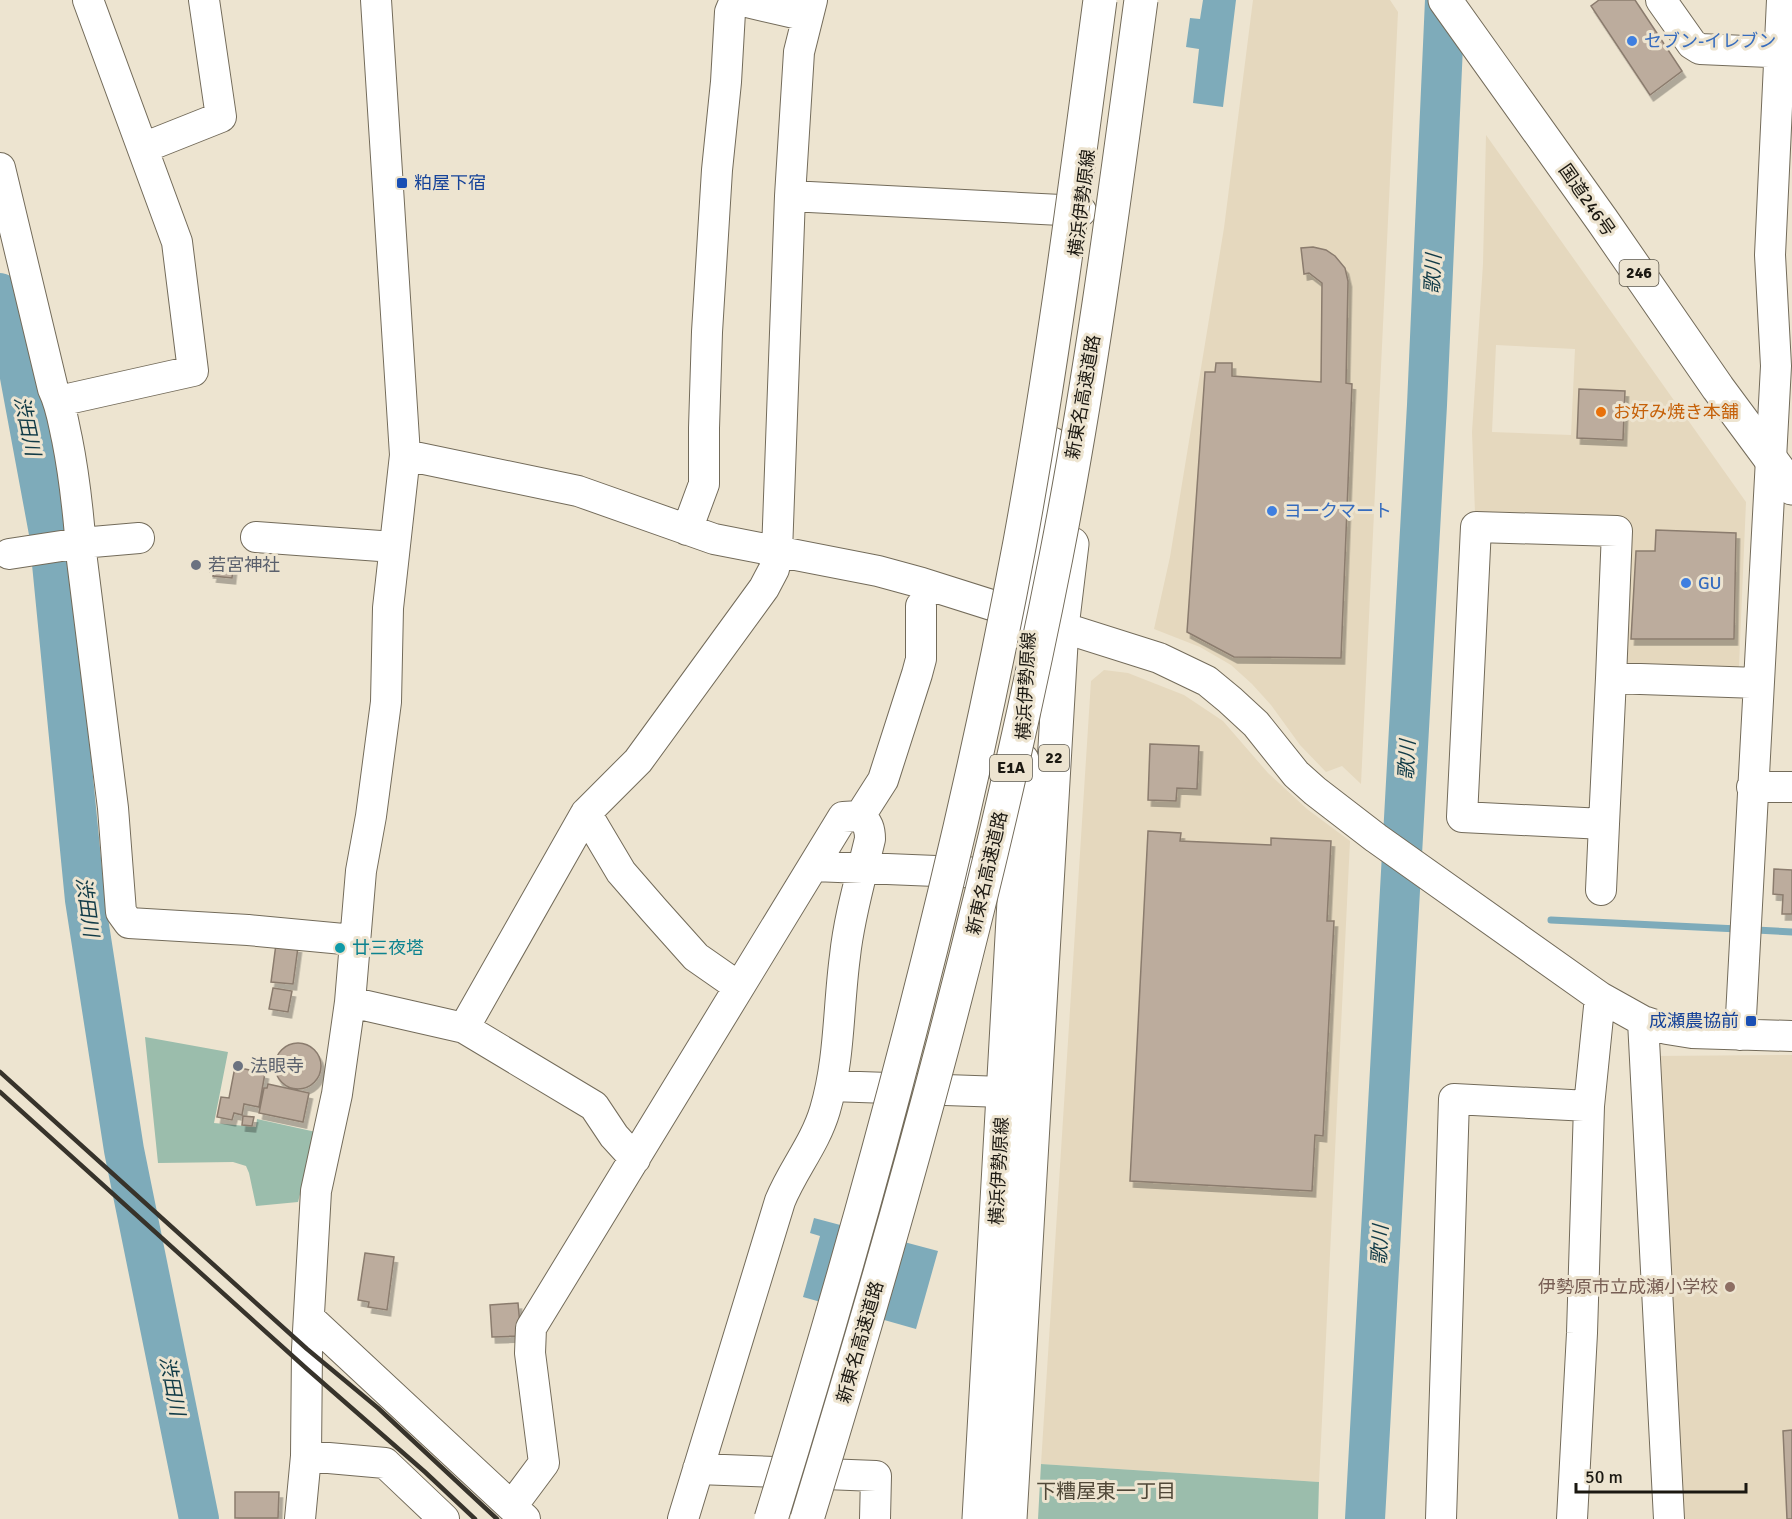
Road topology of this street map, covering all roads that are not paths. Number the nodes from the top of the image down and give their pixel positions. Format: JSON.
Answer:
{"nodes":[{"id":1,"x":88,"y":0,"type":"edge"},
{"id":2,"x":204,"y":0,"type":"edge"},
{"id":3,"x":376,"y":0,"type":"edge"},
{"id":4,"x":736,"y":0,"type":"edge"},
{"id":5,"x":1100,"y":0,"type":"edge"},
{"id":6,"x":1110,"y":0,"type":"edge"},
{"id":7,"x":1140,"y":0,"type":"edge"},
{"id":8,"x":1445,"y":0,"type":"edge"},
{"id":9,"x":1660,"y":0,"type":"edge"},
{"id":10,"x":1782,"y":0,"type":"edge"},
{"id":11,"x":810,"y":8,"type":"edge"},
{"id":12,"x":1786,"y":53,"type":"edge"},
{"id":13,"x":143,"y":148,"type":"junction"},
{"id":14,"x":0,"y":168,"type":"edge"},
{"id":15,"x":790,"y":196,"type":"junction"},
{"id":16,"x":1081,"y":211,"type":"junction"},
{"id":17,"x":1784,"y":366,"type":"edge"},
{"id":18,"x":59,"y":401,"type":"junction"},
{"id":19,"x":405,"y":455,"type":"junction"},
{"id":20,"x":1771,"y":458,"type":"junction"},
{"id":21,"x":1792,"y":488,"type":"edge"},
{"id":22,"x":687,"y":530,"type":"junction"},
{"id":23,"x":256,"y":537,"type":"dead end"},
{"id":24,"x":140,"y":538,"type":"dead end"},
{"id":25,"x":77,"y":543,"type":"junction"},
{"id":26,"x":394,"y":547,"type":"junction"},
{"id":27,"x":777,"y":552,"type":"junction"},
{"id":28,"x":9,"y":554,"type":"dead end"},
{"id":29,"x":921,"y":606,"type":"dead end"},
{"id":30,"x":1030,"y":617,"type":"junction"},
{"id":31,"x":1062,"y":627,"type":"junction"},
{"id":32,"x":1611,"y":678,"type":"junction"},
{"id":33,"x":1758,"y":683,"type":"junction"},
{"id":34,"x":1792,"y":787,"type":"edge"},
{"id":35,"x":1752,"y":788,"type":"junction"},
{"id":36,"x":586,"y":813,"type":"junction"},
{"id":37,"x":861,"y":816,"type":"junction"},
{"id":38,"x":1604,"y":824,"type":"junction"},
{"id":39,"x":814,"y":866,"type":"junction"},
{"id":40,"x":864,"y":868,"type":"junction"},
{"id":41,"x":1016,"y":875,"type":"junction"},
{"id":42,"x":1601,"y":890,"type":"dead end"},
{"id":43,"x":354,"y":940,"type":"junction"},
{"id":44,"x":739,"y":987,"type":"junction"},
{"id":45,"x":1600,"y":998,"type":"junction"},
{"id":46,"x":350,"y":1002,"type":"junction"},
{"id":47,"x":1643,"y":1021,"type":"junction"},
{"id":48,"x":464,"y":1028,"type":"junction"},
{"id":49,"x":1740,"y":1035,"type":"junction"},
{"id":50,"x":1792,"y":1036,"type":"edge"},
{"id":51,"x":831,"y":1086,"type":"junction"},
{"id":52,"x":1004,"y":1092,"type":"junction"},
{"id":53,"x":1589,"y":1106,"type":"junction"},
{"id":54,"x":635,"y":1159,"type":"junction"},
{"id":55,"x":309,"y":1318,"type":"junction"},
{"id":56,"x":306,"y":1456,"type":"junction"},
{"id":57,"x":698,"y":1469,"type":"junction"},
{"id":58,"x":519,"y":1513,"type":"edge"},
{"id":59,"x":300,"y":1519,"type":"edge"},
{"id":60,"x":444,"y":1519,"type":"edge"},
{"id":61,"x":683,"y":1519,"type":"edge"},
{"id":62,"x":771,"y":1519,"type":"edge"},
{"id":63,"x":807,"y":1519,"type":"edge"},
{"id":64,"x":875,"y":1519,"type":"edge"},
{"id":65,"x":979,"y":1519,"type":"edge"},
{"id":66,"x":1010,"y":1519,"type":"edge"},
{"id":67,"x":1441,"y":1519,"type":"edge"},
{"id":68,"x":1572,"y":1519,"type":"edge"},
{"id":69,"x":1669,"y":1519,"type":"edge"}],
"edges":[{"from":1,"to":13,"type":"street"},
{"from":2,"to":13,"type":"street"},
{"from":3,"to":19,"type":"street"},
{"from":4,"to":11,"type":"street"},
{"from":4,"to":22,"type":"street"},
{"from":5,"to":62,"type":"main road","name":"新東名高速道路","number":"E1A","bridge":true},
{"from":6,"to":16,"type":"main road","name":"横浜伊勢原線","number":"22"},
{"from":7,"to":31,"type":"main road","name":"横浜伊勢原線","number":"22"},
{"from":7,"to":63,"type":"main road","name":"新東名高速道路","number":"E1A","bridge":true},
{"from":8,"to":20,"type":"main road","name":"国道246号","number":"246"},
{"from":9,"to":12,"type":"street"},
{"from":10,"to":12,"type":"street"},
{"from":11,"to":15,"type":"street"},
{"from":12,"to":17,"type":"street"},
{"from":13,"to":18,"type":"street"},
{"from":14,"to":18,"type":"street"},
{"from":15,"to":16,"type":"street"},
{"from":15,"to":27,"type":"street"},
{"from":16,"to":30,"type":"main road","name":"横浜伊勢原線","number":"22"},
{"from":17,"to":20,"type":"street"},
{"from":18,"to":25,"type":"street"},
{"from":19,"to":22,"type":"street"},
{"from":19,"to":26,"type":"street"},
{"from":20,"to":21,"type":"main road","name":"国道246号","number":"246"},
{"from":20,"to":33,"type":"street"},
{"from":22,"to":27,"type":"street"},
{"from":23,"to":26,"type":"street"},
{"from":24,"to":25,"type":"street"},
{"from":25,"to":28,"type":"street"},
{"from":25,"to":43,"type":"street"},
{"from":26,"to":43,"type":"street"},
{"from":27,"to":30,"type":"street"},
{"from":27,"to":36,"type":"street"},
{"from":29,"to":37,"type":"street"},
{"from":30,"to":31,"type":"street"},
{"from":30,"to":41,"type":"main road","name":"横浜伊勢原線","number":"22"},
{"from":31,"to":45,"type":"street"},
{"from":31,"to":66,"type":"main road","name":"横浜伊勢原線","number":"22"},
{"from":32,"to":33,"type":"street"},
{"from":32,"to":38,"type":"street"},
{"from":32,"to":38,"type":"street"},
{"from":33,"to":35,"type":"street"},
{"from":34,"to":35,"type":"street"},
{"from":35,"to":49,"type":"street"},
{"from":36,"to":44,"type":"street"},
{"from":36,"to":48,"type":"street"},
{"from":37,"to":39,"type":"street"},
{"from":37,"to":40,"type":"street"},
{"from":38,"to":42,"type":"street"},
{"from":39,"to":40,"type":"street"},
{"from":39,"to":44,"type":"street"},
{"from":40,"to":41,"type":"street"},
{"from":40,"to":51,"type":"street"},
{"from":41,"to":52,"type":"main road","name":"横浜伊勢原線","number":"22"},
{"from":43,"to":46,"type":"street"},
{"from":44,"to":54,"type":"street"},
{"from":45,"to":47,"type":"street"},
{"from":45,"to":53,"type":"street"},
{"from":46,"to":48,"type":"street"},
{"from":46,"to":55,"type":"street"},
{"from":47,"to":49,"type":"street"},
{"from":47,"to":69,"type":"street"},
{"from":48,"to":54,"type":"street"},
{"from":49,"to":50,"type":"street"},
{"from":51,"to":52,"type":"street"},
{"from":51,"to":57,"type":"street"},
{"from":52,"to":65,"type":"main road","name":"横浜伊勢原線","number":"22"},
{"from":53,"to":67,"type":"street"},
{"from":53,"to":68,"type":"street"},
{"from":54,"to":58,"type":"street"},
{"from":55,"to":56,"type":"street"},
{"from":55,"to":58,"type":"street"},
{"from":56,"to":59,"type":"street"},
{"from":56,"to":60,"type":"street"},
{"from":57,"to":61,"type":"street"},
{"from":57,"to":64,"type":"street"}]}
